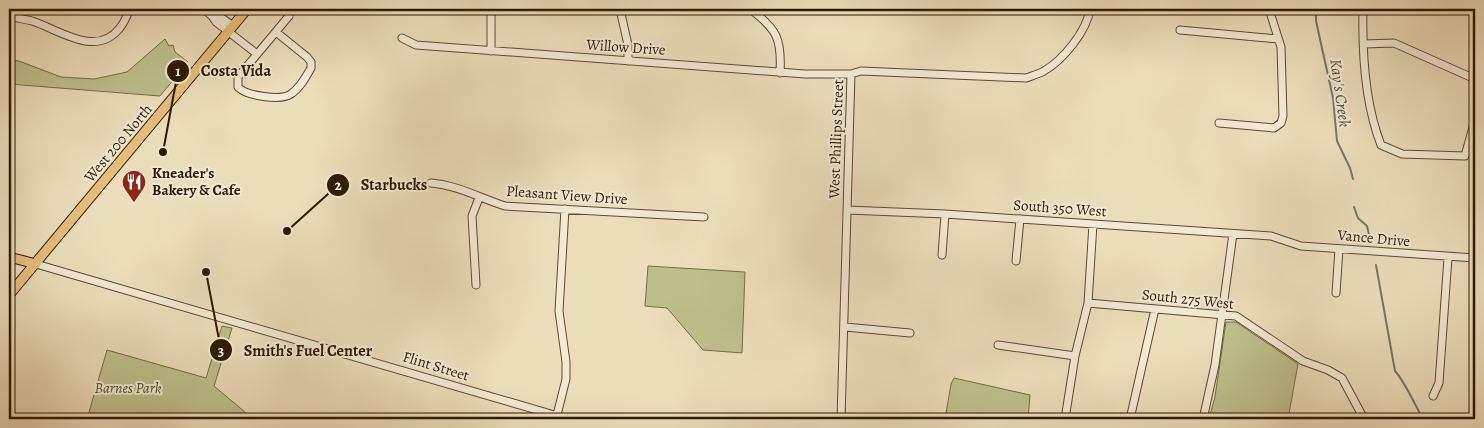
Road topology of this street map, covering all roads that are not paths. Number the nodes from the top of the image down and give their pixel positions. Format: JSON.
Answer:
{"nodes":[{"id":1,"x":130,"y":9,"type":"edge"},
{"id":2,"x":204,"y":9,"type":"edge"},
{"id":3,"x":247,"y":9,"type":"edge"},
{"id":4,"x":491,"y":9,"type":"edge"},
{"id":5,"x":620,"y":9,"type":"edge"},
{"id":6,"x":750,"y":9,"type":"edge"},
{"id":7,"x":1090,"y":9,"type":"edge"},
{"id":8,"x":1269,"y":9,"type":"edge"},
{"id":9,"x":1363,"y":9,"type":"edge"},
{"id":10,"x":9,"y":16,"type":"edge"},
{"id":11,"x":289,"y":16,"type":"dead end"},
{"id":12,"x":230,"y":29,"type":"junction"},
{"id":13,"x":1180,"y":30,"type":"dead end"},
{"id":14,"x":276,"y":32,"type":"junction"},
{"id":15,"x":402,"y":38,"type":"dead end"},
{"id":16,"x":1278,"y":39,"type":"junction"},
{"id":17,"x":1364,"y":44,"type":"junction"},
{"id":18,"x":491,"y":51,"type":"junction"},
{"id":19,"x":257,"y":54,"type":"junction"},
{"id":20,"x":628,"y":61,"type":"junction"},
{"id":21,"x":780,"y":72,"type":"junction"},
{"id":22,"x":851,"y":74,"type":"junction"},
{"id":23,"x":1475,"y":79,"type":"edge"},
{"id":24,"x":1475,"y":120,"type":"edge"},
{"id":25,"x":1219,"y":123,"type":"dead end"},
{"id":26,"x":431,"y":183,"type":"dead end"},
{"id":27,"x":479,"y":198,"type":"junction"},
{"id":28,"x":565,"y":209,"type":"junction"},
{"id":29,"x":847,"y":210,"type":"junction"},
{"id":30,"x":945,"y":214,"type":"junction"},
{"id":31,"x":704,"y":217,"type":"dead end"},
{"id":32,"x":1020,"y":219,"type":"junction"},
{"id":33,"x":1093,"y":224,"type":"junction"},
{"id":34,"x":1233,"y":234,"type":"junction"},
{"id":35,"x":1271,"y":236,"type":"joint"},
{"id":36,"x":1340,"y":249,"type":"junction"},
{"id":37,"x":942,"y":255,"type":"dead end"},
{"id":38,"x":9,"y":257,"type":"edge"},
{"id":39,"x":1448,"y":258,"type":"junction"},
{"id":40,"x":1475,"y":258,"type":"edge"},
{"id":41,"x":1016,"y":261,"type":"dead end"},
{"id":42,"x":36,"y":264,"type":"junction"},
{"id":43,"x":476,"y":285,"type":"dead end"},
{"id":44,"x":1336,"y":293,"type":"dead end"},
{"id":45,"x":9,"y":295,"type":"edge"},
{"id":46,"x":1088,"y":303,"type":"junction"},
{"id":47,"x":1155,"y":309,"type":"junction"},
{"id":48,"x":1223,"y":314,"type":"junction"},
{"id":49,"x":845,"y":327,"type":"junction"},
{"id":50,"x":910,"y":333,"type":"dead end"},
{"id":51,"x":998,"y":345,"type":"dead end"},
{"id":52,"x":1075,"y":356,"type":"junction"},
{"id":53,"x":1433,"y":396,"type":"dead end"},
{"id":54,"x":557,"y":418,"type":"edge"},
{"id":55,"x":568,"y":419,"type":"edge"},
{"id":56,"x":841,"y":419,"type":"edge"},
{"id":57,"x":1065,"y":419,"type":"edge"},
{"id":58,"x":1130,"y":419,"type":"edge"},
{"id":59,"x":1203,"y":419,"type":"edge"},
{"id":60,"x":1364,"y":419,"type":"edge"}],
"edges":[{"from":1,"to":10,"type":"street"},
{"from":2,"to":12,"type":"street"},
{"from":3,"to":12,"type":"main road","name":"West 200 North"},
{"from":4,"to":18,"type":"street"},
{"from":5,"to":20,"type":"street"},
{"from":6,"to":21,"type":"street"},
{"from":7,"to":22,"type":"street","name":"West Phillips Street"},
{"from":8,"to":16,"type":"street"},
{"from":9,"to":17,"type":"street"},
{"from":11,"to":14,"type":"street"},
{"from":12,"to":19,"type":"street"},
{"from":12,"to":42,"type":"main road","name":"West 200 North"},
{"from":13,"to":16,"type":"street"},
{"from":14,"to":19,"type":"street"},
{"from":14,"to":19,"type":"street"},
{"from":15,"to":18,"type":"street","name":"Willow Drive"},
{"from":16,"to":25,"type":"street"},
{"from":17,"to":23,"type":"street"},
{"from":17,"to":24,"type":"street"},
{"from":18,"to":20,"type":"street","name":"Willow Drive"},
{"from":20,"to":21,"type":"street","name":"Willow Drive"},
{"from":21,"to":22,"type":"street","name":"Willow Drive"},
{"from":22,"to":29,"type":"street","name":"West Phillips Street"},
{"from":26,"to":27,"type":"street","name":"Pleasant View Drive"},
{"from":27,"to":28,"type":"street","name":"Pleasant View Drive"},
{"from":27,"to":43,"type":"street"},
{"from":28,"to":31,"type":"street","name":"Pleasant View Drive"},
{"from":28,"to":54,"type":"street"},
{"from":29,"to":30,"type":"street","name":"South 350 West"},
{"from":29,"to":49,"type":"street","name":"West Phillips Street"},
{"from":30,"to":32,"type":"street","name":"South 350 West"},
{"from":30,"to":37,"type":"street"},
{"from":32,"to":33,"type":"street","name":"South 350 West"},
{"from":32,"to":41,"type":"street"},
{"from":33,"to":34,"type":"street","name":"South 350 West"},
{"from":33,"to":46,"type":"street"},
{"from":34,"to":35,"type":"street","name":"South 350 West"},
{"from":34,"to":48,"type":"street"},
{"from":35,"to":36,"type":"street","name":"Vance Drive"},
{"from":36,"to":39,"type":"street","name":"Vance Drive"},
{"from":36,"to":44,"type":"street"},
{"from":38,"to":42,"type":"main road","name":"Flint Street"},
{"from":39,"to":40,"type":"street","name":"Vance Drive"},
{"from":39,"to":53,"type":"street"},
{"from":42,"to":45,"type":"main road","name":"West 200 North"},
{"from":42,"to":54,"type":"street","name":"Flint Street"},
{"from":46,"to":47,"type":"street","name":"South 275 West"},
{"from":46,"to":52,"type":"street"},
{"from":47,"to":48,"type":"street","name":"South 275 West"},
{"from":47,"to":58,"type":"street"},
{"from":48,"to":59,"type":"street"},
{"from":48,"to":60,"type":"street","name":"South 275 West"},
{"from":49,"to":50,"type":"street"},
{"from":49,"to":56,"type":"street","name":"West Phillips Street"},
{"from":51,"to":52,"type":"street"},
{"from":52,"to":57,"type":"street"},
{"from":54,"to":55,"type":"street","name":"Flint Street"}]}
